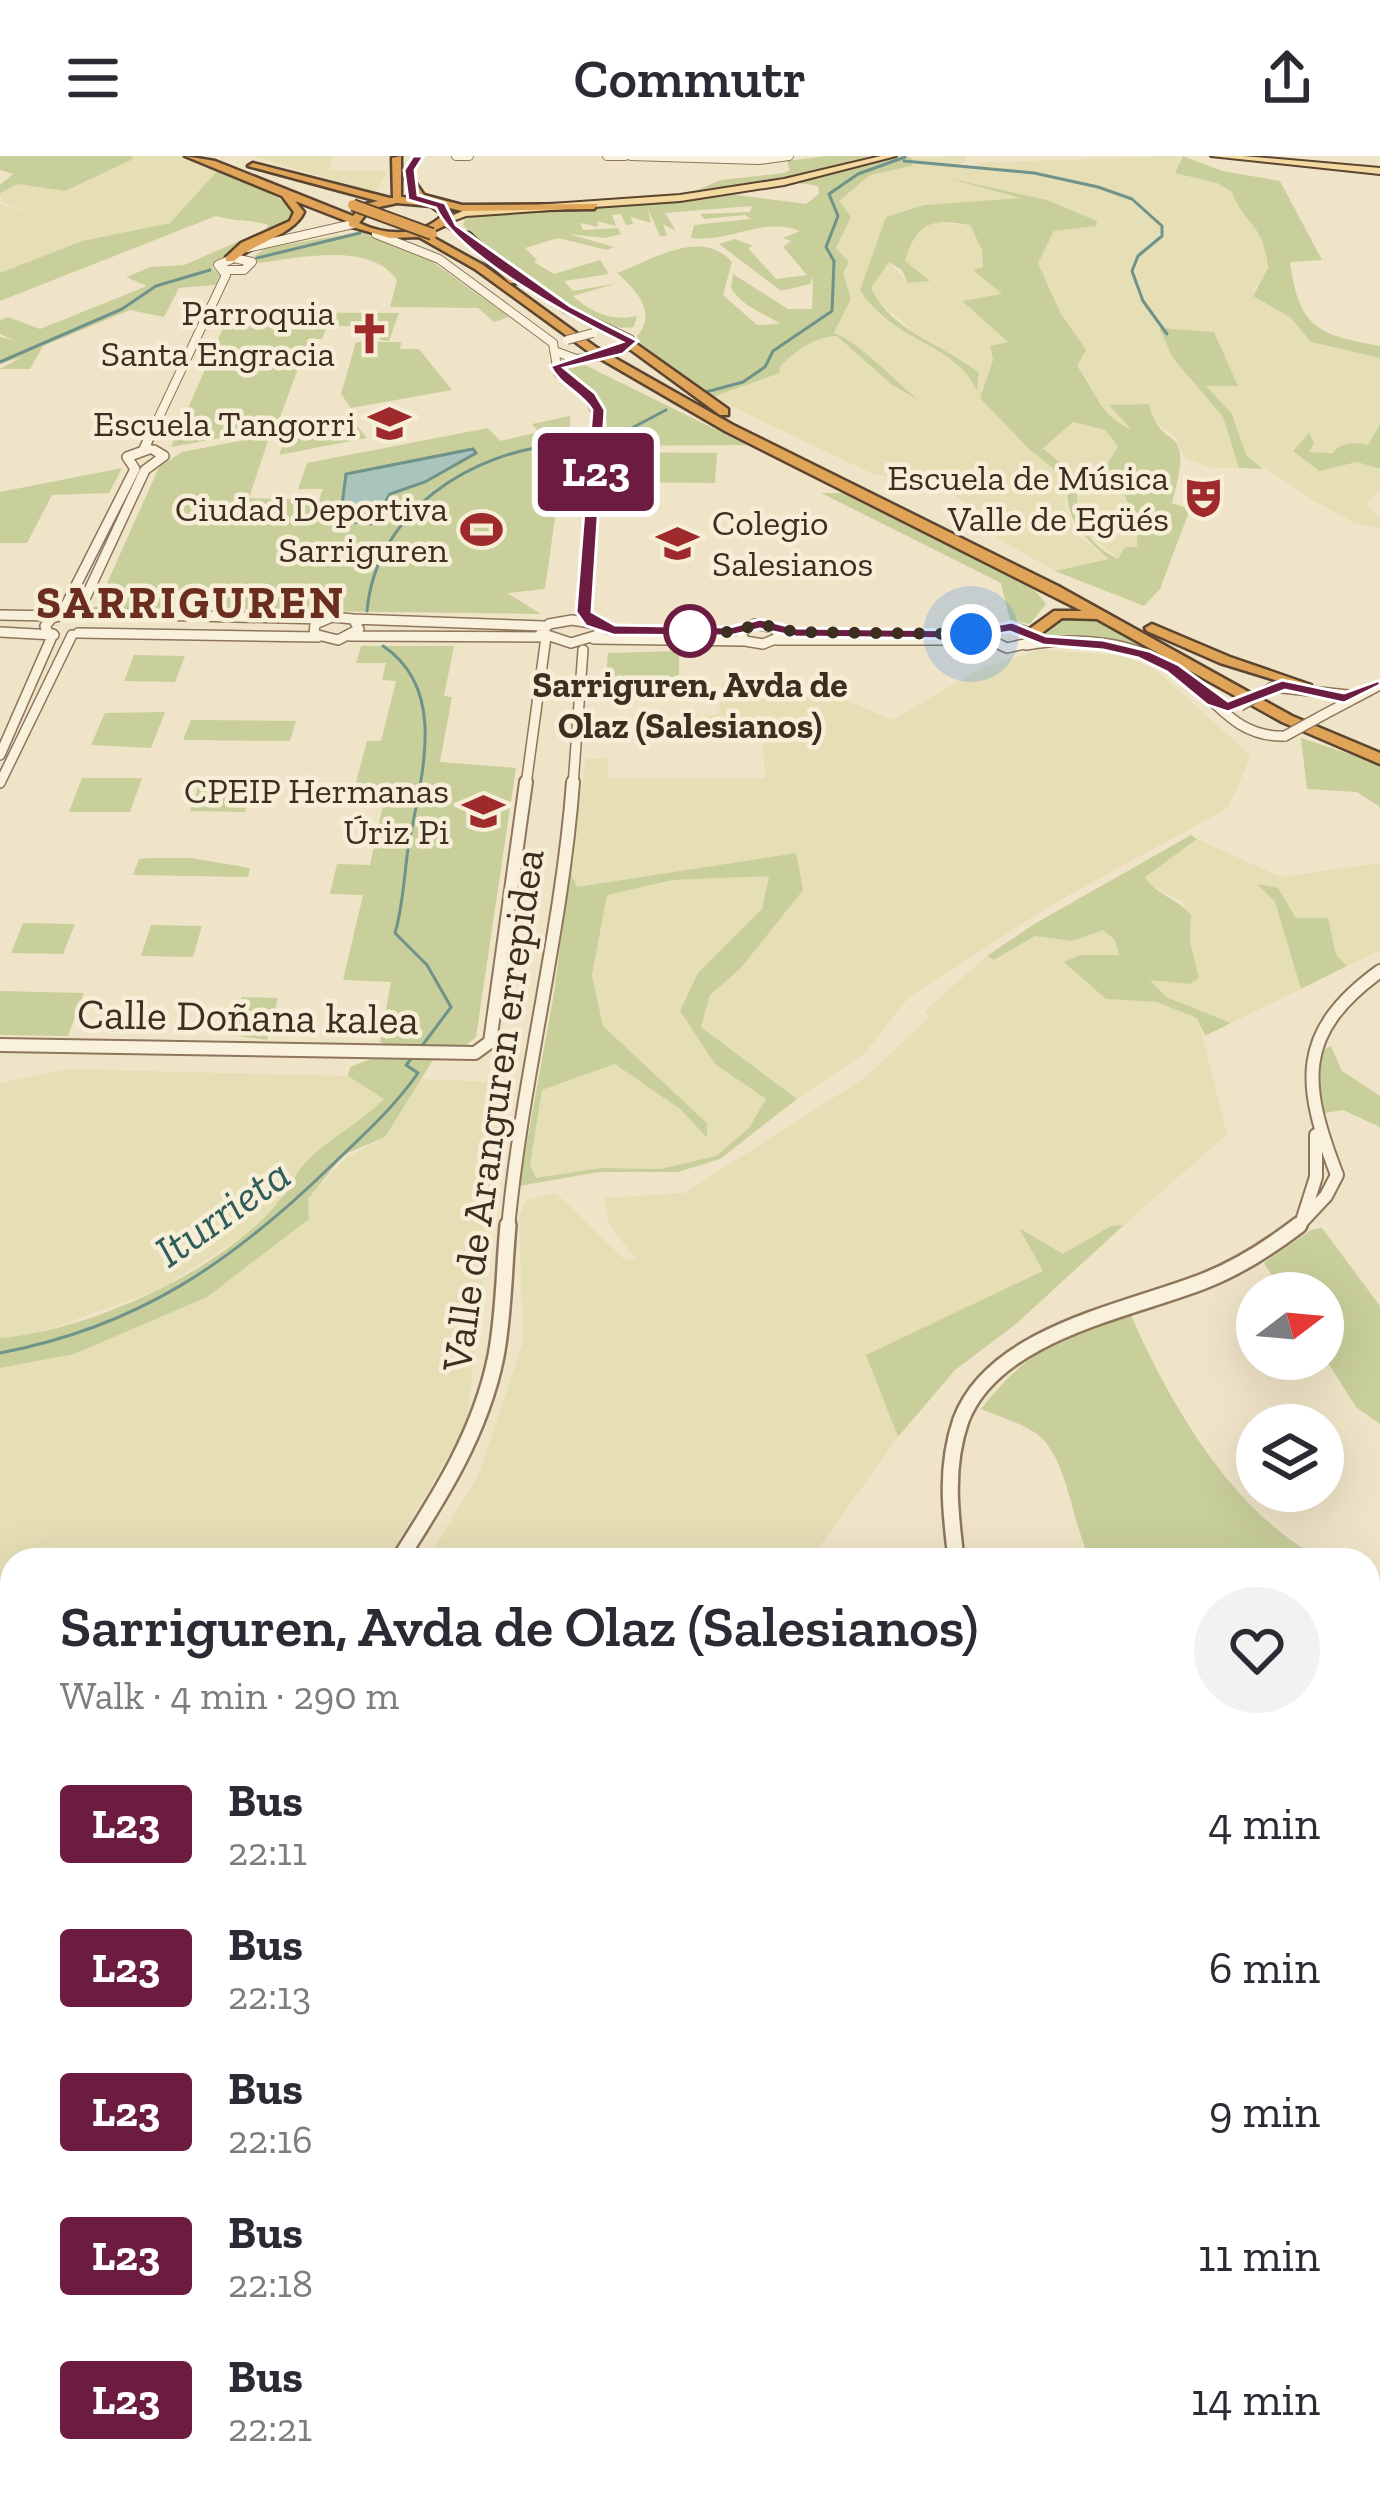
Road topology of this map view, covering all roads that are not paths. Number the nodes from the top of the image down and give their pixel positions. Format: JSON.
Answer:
{"nodes":[{"id":1,"x":194,"y":156,"type":"edge"},
{"id":2,"x":456,"y":156,"type":"edge"},
{"id":3,"x":469,"y":156,"type":"edge"},
{"id":4,"x":608,"y":156,"type":"edge"},
{"id":5,"x":628,"y":156,"type":"edge"},
{"id":6,"x":788,"y":156,"type":"edge"},
{"id":7,"x":889,"y":156,"type":"edge"},
{"id":8,"x":1215,"y":156,"type":"edge"},
{"id":9,"x":395,"y":157,"type":"edge"},
{"id":10,"x":748,"y":157,"type":"edge"},
{"id":11,"x":766,"y":157,"type":"edge"},
{"id":12,"x":412,"y":158,"type":"edge"},
{"id":13,"x":225,"y":161,"type":"edge"},
{"id":14,"x":1380,"y":171,"type":"edge"},
{"id":15,"x":404,"y":176,"type":"junction"},
{"id":16,"x":391,"y":197,"type":"junction"},
{"id":17,"x":415,"y":200,"type":"junction"},
{"id":18,"x":350,"y":206,"type":"junction"},
{"id":19,"x":441,"y":206,"type":"junction"},
{"id":20,"x":595,"y":206,"type":"junction"},
{"id":21,"x":447,"y":221,"type":"junction"},
{"id":22,"x":355,"y":224,"type":"junction"},
{"id":23,"x":376,"y":234,"type":"junction"},
{"id":24,"x":428,"y":236,"type":"junction"},
{"id":25,"x":470,"y":238,"type":"junction"},
{"id":26,"x":247,"y":259,"type":"junction"},
{"id":27,"x":230,"y":262,"type":"junction"},
{"id":28,"x":239,"y":271,"type":"junction"},
{"id":29,"x":547,"y":309,"type":"junction"},
{"id":30,"x":535,"y":330,"type":"junction"},
{"id":31,"x":609,"y":332,"type":"junction"},
{"id":32,"x":625,"y":348,"type":"junction"},
{"id":33,"x":557,"y":351,"type":"junction"},
{"id":34,"x":577,"y":359,"type":"junction"},
{"id":35,"x":557,"y":366,"type":"junction"},
{"id":36,"x":624,"y":368,"type":"junction"},
{"id":37,"x":702,"y":416,"type":"junction"},
{"id":38,"x":149,"y":450,"type":"junction"},
{"id":39,"x":819,"y":463,"type":"junction"},
{"id":40,"x":132,"y":464,"type":"junction"},
{"id":41,"x":152,"y":464,"type":"junction"},
{"id":42,"x":1034,"y":583,"type":"junction"},
{"id":43,"x":1076,"y":592,"type":"junction"},
{"id":44,"x":0,"y":615,"type":"edge"},
{"id":45,"x":58,"y":615,"type":"junction"},
{"id":46,"x":84,"y":616,"type":"junction"},
{"id":47,"x":1099,"y":616,"type":"junction"},
{"id":48,"x":324,"y":619,"type":"junction"},
{"id":49,"x":353,"y":619,"type":"junction"},
{"id":50,"x":592,"y":621,"type":"junction"},
{"id":51,"x":991,"y":630,"type":"junction"},
{"id":52,"x":0,"y":632,"type":"edge"},
{"id":53,"x":51,"y":633,"type":"junction"},
{"id":54,"x":75,"y":634,"type":"junction"},
{"id":55,"x":744,"y":635,"type":"junction"},
{"id":56,"x":778,"y":635,"type":"junction"},
{"id":57,"x":350,"y":636,"type":"junction"},
{"id":58,"x":1026,"y":636,"type":"junction"},
{"id":59,"x":318,"y":637,"type":"junction"},
{"id":60,"x":546,"y":638,"type":"junction"},
{"id":61,"x":582,"y":643,"type":"junction"},
{"id":62,"x":994,"y":644,"type":"junction"},
{"id":63,"x":1378,"y":683,"type":"edge"},
{"id":64,"x":1304,"y":686,"type":"junction"},
{"id":65,"x":1323,"y":693,"type":"junction"},
{"id":66,"x":1357,"y":696,"type":"junction"},
{"id":67,"x":1208,"y":698,"type":"junction"},
{"id":68,"x":1240,"y":706,"type":"junction"},
{"id":69,"x":1325,"y":714,"type":"junction"},
{"id":70,"x":1236,"y":726,"type":"junction"},
{"id":71,"x":0,"y":755,"type":"edge"},
{"id":72,"x":1377,"y":755,"type":"edge"},
{"id":73,"x":0,"y":783,"type":"edge"},
{"id":74,"x":1380,"y":971,"type":"edge"},
{"id":75,"x":0,"y":1045,"type":"edge"},
{"id":76,"x":407,"y":1548,"type":"edge"},
{"id":77,"x":954,"y":1548,"type":"edge"}],
"edges":[{"from":1,"to":13,"type":"highway"},
{"from":1,"to":18,"type":"highway"},
{"from":2,"to":3,"type":"street"},
{"from":4,"to":5,"type":"street"},
{"from":5,"to":10,"type":"street"},
{"from":6,"to":11,"type":"street"},
{"from":7,"to":20,"type":"main road"},
{"from":8,"to":14,"type":"main road"},
{"from":9,"to":12,"type":"highway"},
{"from":9,"to":15,"type":"highway"},
{"from":10,"to":11,"type":"street"},
{"from":12,"to":15,"type":"highway"},
{"from":13,"to":16,"type":"highway"},
{"from":13,"to":18,"type":"highway"},
{"from":13,"to":22,"type":"highway"},
{"from":13,"to":27,"type":"highway"},
{"from":15,"to":16,"type":"highway"},
{"from":15,"to":17,"type":"highway"},
{"from":15,"to":20,"type":"highway"},
{"from":16,"to":17,"type":"highway"},
{"from":16,"to":22,"type":"highway"},
{"from":17,"to":19,"type":"highway"},
{"from":18,"to":24,"type":"highway","bridge":true},
{"from":19,"to":20,"type":"main road"},
{"from":19,"to":21,"type":"highway"},
{"from":20,"to":21,"type":"main road"},
{"from":20,"to":25,"type":"main road"},
{"from":21,"to":23,"type":"highway"},
{"from":21,"to":25,"type":"street"},
{"from":22,"to":23,"type":"highway"},
{"from":22,"to":26,"type":"street"},
{"from":22,"to":27,"type":"street"},
{"from":23,"to":30,"type":"street"},
{"from":24,"to":29,"type":"highway"},
{"from":24,"to":30,"type":"highway"},
{"from":24,"to":36,"type":"highway"},
{"from":25,"to":29,"type":"highway"},
{"from":25,"to":31,"type":"street"},
{"from":26,"to":27,"type":"street"},
{"from":26,"to":28,"type":"street"},
{"from":27,"to":28,"type":"street"},
{"from":27,"to":38,"type":"street"},
{"from":28,"to":38,"type":"street"},
{"from":29,"to":39,"type":"highway"},
{"from":30,"to":33,"type":"street"},
{"from":31,"to":32,"type":"street"},
{"from":31,"to":33,"type":"street","bridge":true},
{"from":32,"to":34,"type":"street","bridge":true},
{"from":32,"to":39,"type":"highway"},
{"from":33,"to":34,"type":"street"},
{"from":33,"to":35,"type":"street"},
{"from":34,"to":35,"type":"street"},
{"from":34,"to":37,"type":"highway"},
{"from":35,"to":50,"type":"street"},
{"from":36,"to":37,"type":"highway"},
{"from":36,"to":47,"type":"highway"},
{"from":37,"to":42,"type":"highway"},
{"from":38,"to":40,"type":"street"},
{"from":38,"to":41,"type":"street"},
{"from":39,"to":43,"type":"highway"},
{"from":40,"to":41,"type":"street"},
{"from":40,"to":45,"type":"street"},
{"from":41,"to":46,"type":"street"},
{"from":42,"to":47,"type":"highway"},
{"from":42,"to":58,"type":"highway"},
{"from":43,"to":64,"type":"highway"},
{"from":43,"to":72,"type":"highway"},
{"from":44,"to":45,"type":"street"},
{"from":45,"to":46,"type":"street"},
{"from":45,"to":53,"type":"street"},
{"from":46,"to":48,"type":"street"},
{"from":46,"to":54,"type":"street"},
{"from":47,"to":58,"type":"highway"},
{"from":47,"to":72,"type":"highway"},
{"from":48,"to":49,"type":"street"},
{"from":48,"to":59,"type":"street"},
{"from":49,"to":57,"type":"street"},
{"from":49,"to":60,"type":"street"},
{"from":50,"to":55,"type":"street"},
{"from":50,"to":60,"type":"street"},
{"from":50,"to":61,"type":"street"},
{"from":51,"to":56,"type":"street"},
{"from":51,"to":58,"type":"street"},
{"from":51,"to":62,"type":"street"},
{"from":52,"to":53,"type":"street"},
{"from":53,"to":54,"type":"street"},
{"from":53,"to":71,"type":"street"},
{"from":54,"to":59,"type":"street"},
{"from":54,"to":73,"type":"street"},
{"from":55,"to":56,"type":"street"},
{"from":55,"to":56,"type":"street"},
{"from":55,"to":61,"type":"street"},
{"from":56,"to":62,"type":"street"},
{"from":57,"to":59,"type":"street"},
{"from":57,"to":60,"type":"street"},
{"from":58,"to":62,"type":"street"},
{"from":58,"to":67,"type":"street"},
{"from":60,"to":61,"type":"street"},
{"from":60,"to":75,"type":"street","name":"Calle Doñana kalea"},
{"from":61,"to":76,"type":"street","name":"Valle de Aranguren errepidea"},
{"from":63,"to":66,"type":"street"},
{"from":64,"to":65,"type":"street"},
{"from":64,"to":68,"type":"street","bridge":true},
{"from":65,"to":66,"type":"street"},
{"from":65,"to":69,"type":"street"},
{"from":66,"to":69,"type":"street"},
{"from":67,"to":68,"type":"street"},
{"from":67,"to":70,"type":"street"},
{"from":68,"to":70,"type":"street"},
{"from":69,"to":70,"type":"street","bridge":true},
{"from":74,"to":77,"type":"street"}]}
